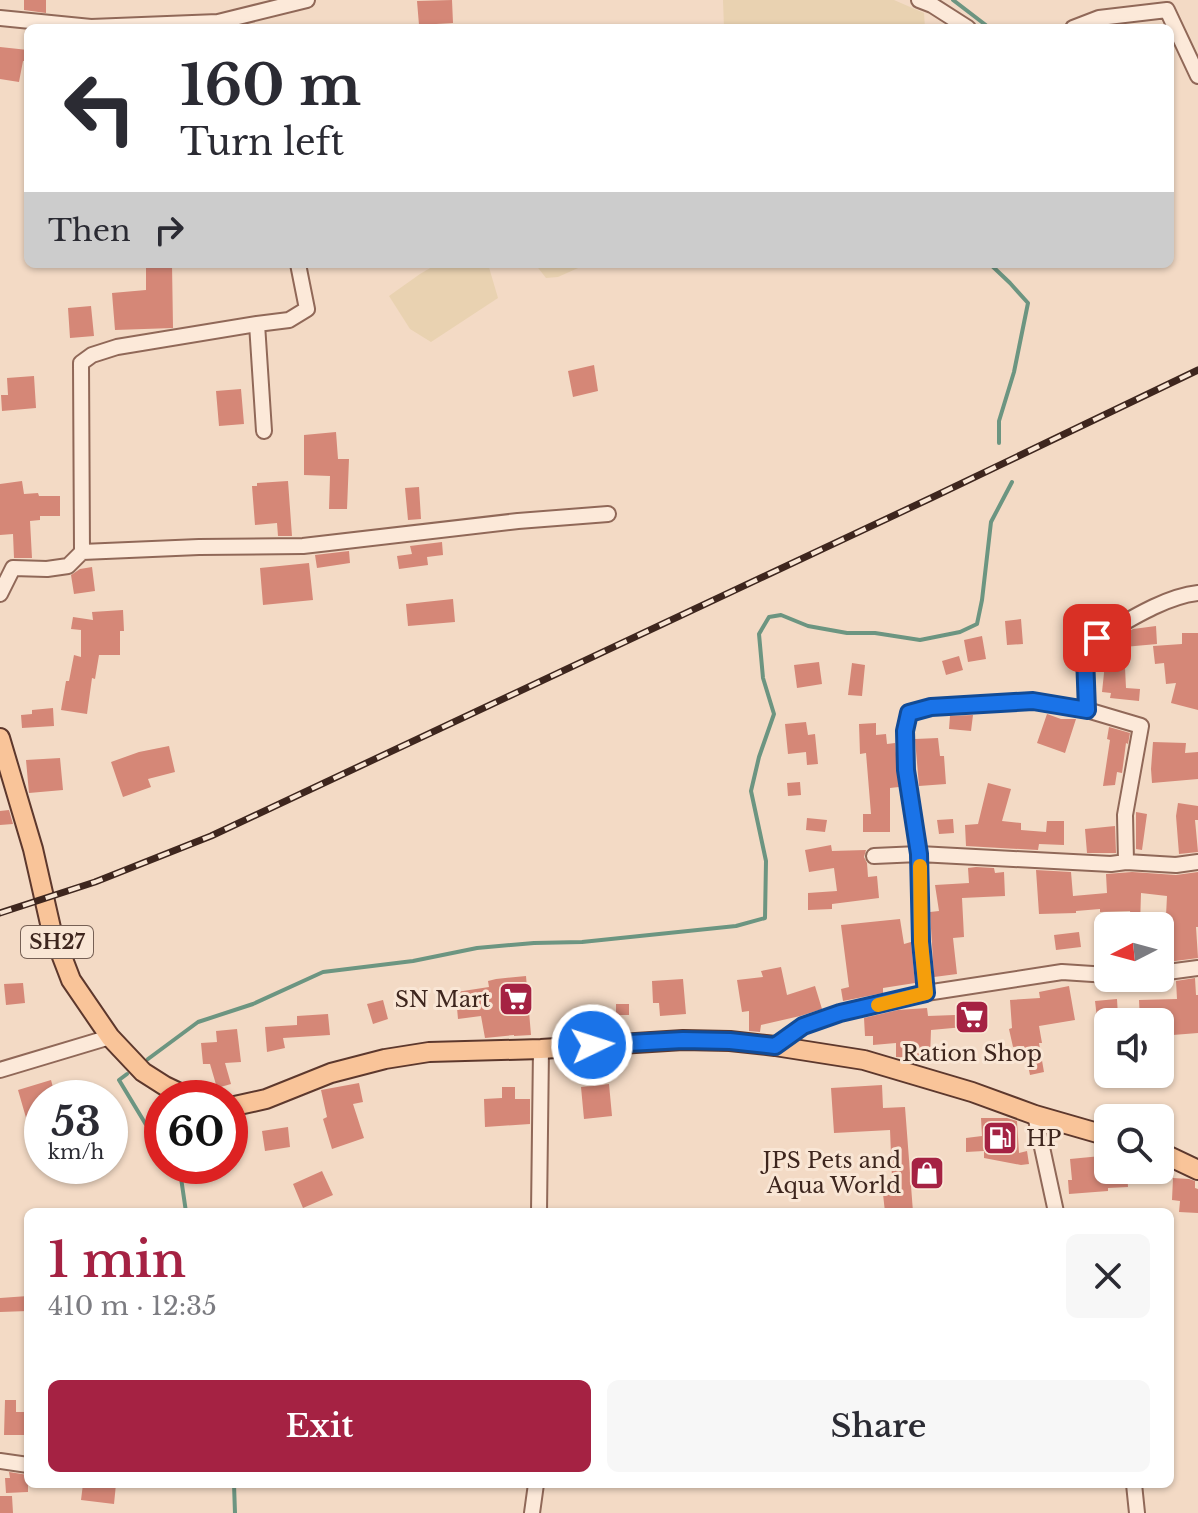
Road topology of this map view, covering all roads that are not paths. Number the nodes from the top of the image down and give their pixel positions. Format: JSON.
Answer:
{"nodes":[{"id":1,"x":307,"y":0,"type":"edge"},
{"id":2,"x":919,"y":0,"type":"edge"},
{"id":3,"x":0,"y":18,"type":"edge"},
{"id":4,"x":61,"y":24,"type":"edge"},
{"id":5,"x":223,"y":24,"type":"edge"},
{"id":6,"x":962,"y":24,"type":"edge"},
{"id":7,"x":1083,"y":24,"type":"edge"},
{"id":8,"x":1174,"y":24,"type":"edge"},
{"id":9,"x":1174,"y":25,"type":"edge"},
{"id":10,"x":1198,"y":76,"type":"edge"},
{"id":11,"x":299,"y":268,"type":"edge"},
{"id":12,"x":257,"y":324,"type":"junction"},
{"id":13,"x":264,"y":431,"type":"dead end"},
{"id":14,"x":608,"y":514,"type":"dead end"},
{"id":15,"x":82,"y":552,"type":"junction"},
{"id":16,"x":1198,"y":593,"type":"edge"},
{"id":17,"x":0,"y":594,"type":"edge"},
{"id":18,"x":1087,"y":710,"type":"junction"},
{"id":19,"x":0,"y":738,"type":"edge"},
{"id":20,"x":919,"y":854,"type":"junction"},
{"id":21,"x":874,"y":856,"type":"dead end"},
{"id":22,"x":1126,"y":862,"type":"junction"},
{"id":23,"x":1198,"y":862,"type":"edge"},
{"id":24,"x":1198,"y":968,"type":"edge"},
{"id":25,"x":1174,"y":971,"type":"edge"},
{"id":26,"x":1094,"y":974,"type":"edge"},
{"id":27,"x":926,"y":993,"type":"junction"},
{"id":28,"x":110,"y":1037,"type":"junction"},
{"id":29,"x":775,"y":1046,"type":"junction"},
{"id":30,"x":541,"y":1049,"type":"junction"},
{"id":31,"x":0,"y":1070,"type":"edge"},
{"id":32,"x":156,"y":1080,"type":"edge"},
{"id":33,"x":248,"y":1103,"type":"edge"},
{"id":34,"x":1035,"y":1115,"type":"junction"},
{"id":35,"x":1094,"y":1132,"type":"edge"},
{"id":36,"x":1174,"y":1159,"type":"edge"},
{"id":37,"x":1198,"y":1170,"type":"edge"},
{"id":38,"x":539,"y":1208,"type":"edge"},
{"id":39,"x":1055,"y":1208,"type":"edge"},
{"id":40,"x":0,"y":1461,"type":"edge"},
{"id":41,"x":24,"y":1464,"type":"edge"},
{"id":42,"x":535,"y":1488,"type":"edge"},
{"id":43,"x":1134,"y":1488,"type":"edge"},
{"id":44,"x":532,"y":1513,"type":"edge"},
{"id":45,"x":1137,"y":1513,"type":"edge"}],
"edges":[{"from":1,"to":5,"type":"street"},
{"from":2,"to":6,"type":"street"},
{"from":3,"to":4,"type":"street"},
{"from":7,"to":8,"type":"street"},
{"from":9,"to":10,"type":"street"},
{"from":11,"to":12,"type":"street"},
{"from":12,"to":13,"type":"street"},
{"from":12,"to":15,"type":"street"},
{"from":14,"to":15,"type":"street"},
{"from":15,"to":17,"type":"street"},
{"from":16,"to":18,"type":"street"},
{"from":18,"to":20,"type":"street"},
{"from":18,"to":22,"type":"street"},
{"from":19,"to":28,"type":"main road","number":"SH27"},
{"from":20,"to":21,"type":"street"},
{"from":20,"to":22,"type":"street"},
{"from":20,"to":27,"type":"street"},
{"from":22,"to":23,"type":"street"},
{"from":24,"to":25,"type":"street"},
{"from":26,"to":27,"type":"street"},
{"from":27,"to":29,"type":"street"},
{"from":28,"to":31,"type":"street"},
{"from":28,"to":32,"type":"main road","number":"SH27"},
{"from":29,"to":30,"type":"main road"},
{"from":29,"to":34,"type":"main road"},
{"from":30,"to":33,"type":"main road"},
{"from":30,"to":38,"type":"street"},
{"from":34,"to":35,"type":"main road"},
{"from":34,"to":39,"type":"street"},
{"from":36,"to":37,"type":"main road"},
{"from":40,"to":41,"type":"street"},
{"from":42,"to":44,"type":"street"},
{"from":43,"to":45,"type":"street"}]}
